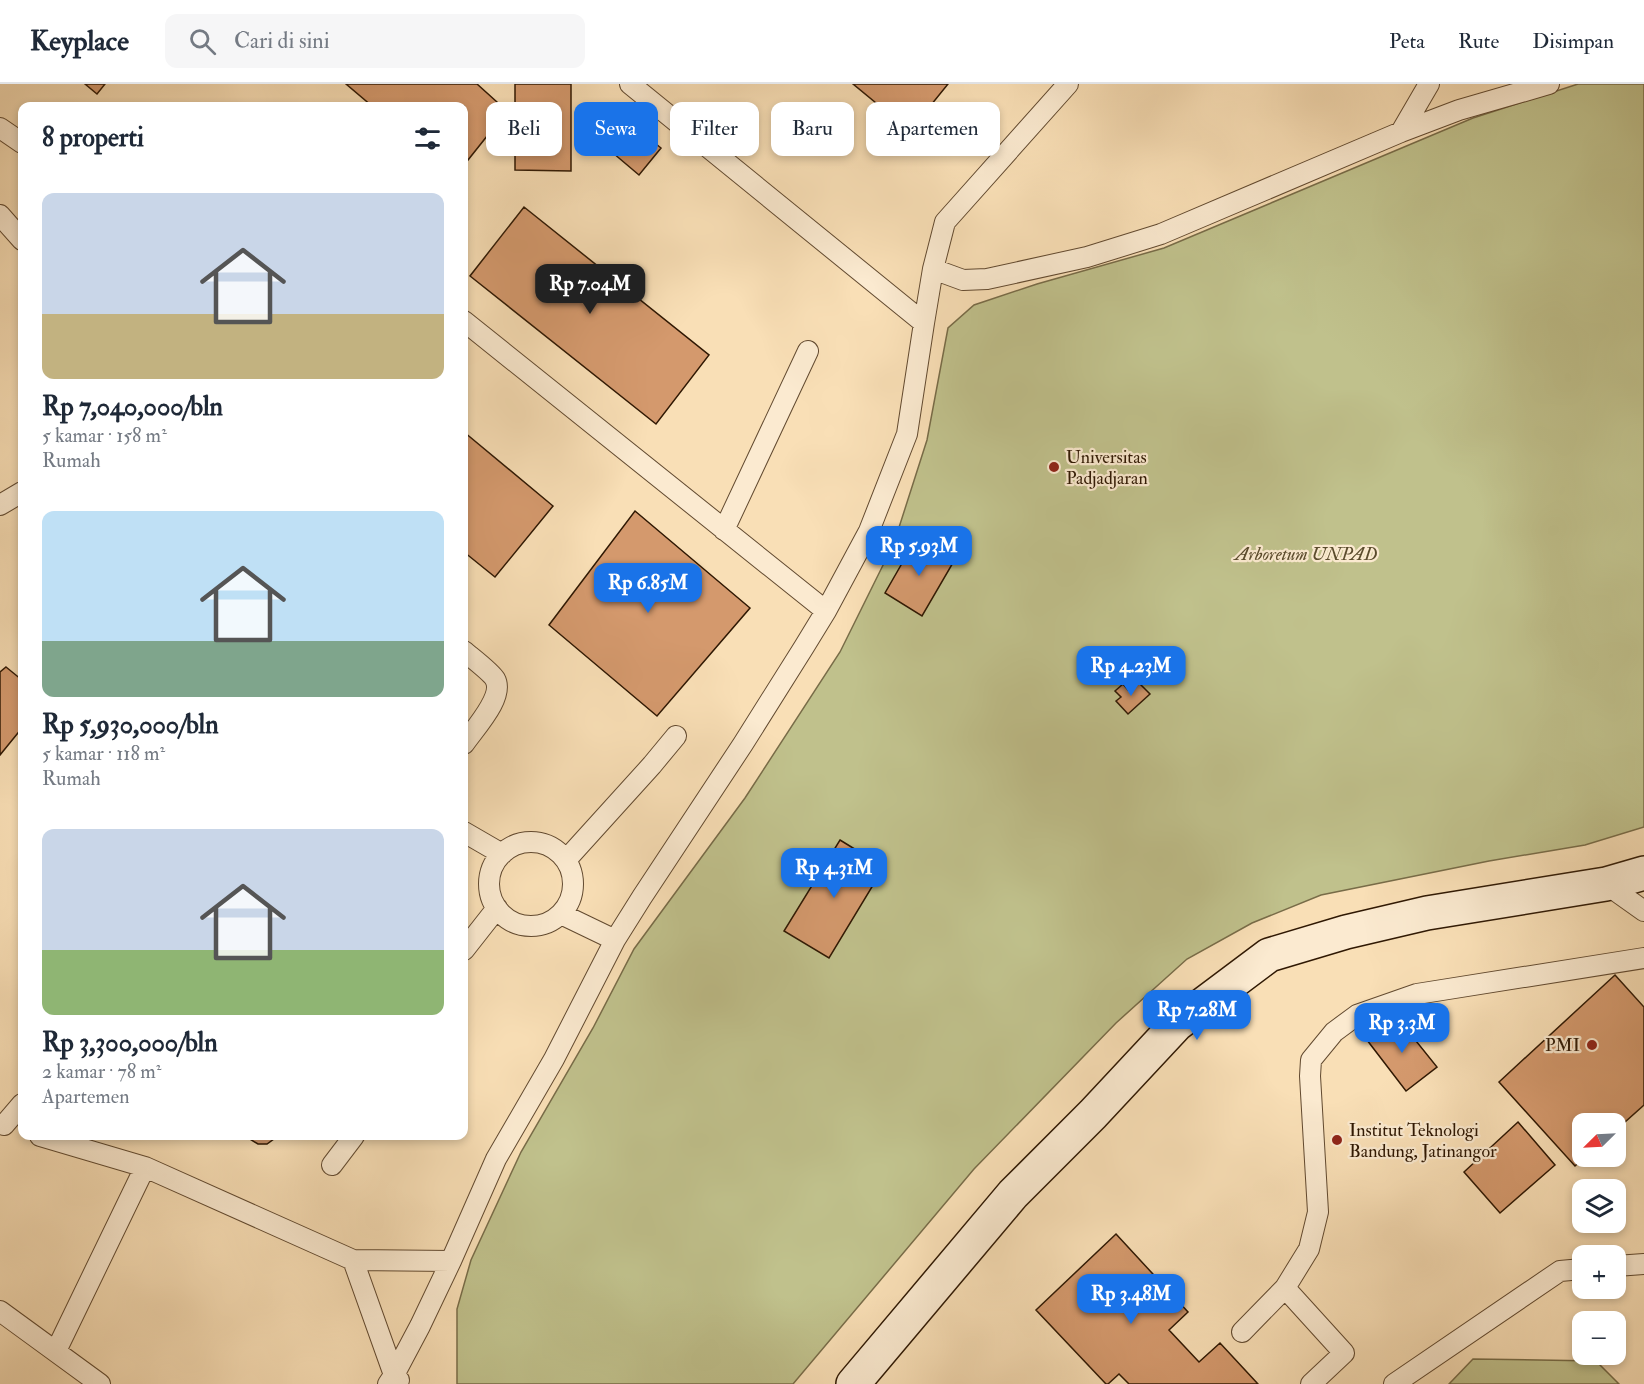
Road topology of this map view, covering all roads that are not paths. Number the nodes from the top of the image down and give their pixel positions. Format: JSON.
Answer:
{"nodes":[{"id":1,"x":630,"y":84,"type":"edge"},
{"id":2,"x":1068,"y":84,"type":"edge"},
{"id":3,"x":1429,"y":84,"type":"edge"},
{"id":4,"x":1549,"y":84,"type":"edge"},
{"id":5,"x":0,"y":128,"type":"edge"},
{"id":6,"x":1401,"y":132,"type":"junction"},
{"id":7,"x":18,"y":140,"type":"edge"},
{"id":8,"x":0,"y":215,"type":"edge"},
{"id":9,"x":18,"y":235,"type":"edge"},
{"id":10,"x":933,"y":269,"type":"junction"},
{"id":11,"x":924,"y":323,"type":"junction"},
{"id":12,"x":468,"y":324,"type":"edge"},
{"id":13,"x":808,"y":351,"type":"dead end"},
{"id":14,"x":18,"y":494,"type":"edge"},
{"id":15,"x":0,"y":505,"type":"edge"},
{"id":16,"x":724,"y":530,"type":"junction"},
{"id":17,"x":826,"y":611,"type":"junction"},
{"id":18,"x":468,"y":654,"type":"edge"},
{"id":19,"x":676,"y":736,"type":"dead end"},
{"id":20,"x":468,"y":738,"type":"edge"},
{"id":21,"x":468,"y":834,"type":"edge"},
{"id":22,"x":502,"y":854,"type":"junction"},
{"id":23,"x":566,"y":860,"type":"junction"},
{"id":24,"x":1644,"y":873,"type":"edge"},
{"id":25,"x":1606,"y":884,"type":"junction"},
{"id":26,"x":496,"y":908,"type":"junction"},
{"id":27,"x":1644,"y":911,"type":"edge"},
{"id":28,"x":561,"y":914,"type":"junction"},
{"id":29,"x":615,"y":940,"type":"junction"},
{"id":30,"x":468,"y":945,"type":"edge"},
{"id":31,"x":1644,"y":958,"type":"edge"},
{"id":32,"x":18,"y":1111,"type":"edge"},
{"id":33,"x":9,"y":1126,"type":"edge"},
{"id":34,"x":54,"y":1140,"type":"edge"},
{"id":35,"x":351,"y":1140,"type":"edge"},
{"id":36,"x":332,"y":1165,"type":"dead end"},
{"id":37,"x":145,"y":1167,"type":"junction"},
{"id":38,"x":353,"y":1260,"type":"junction"},
{"id":39,"x":451,"y":1261,"type":"junction"},
{"id":40,"x":1644,"y":1264,"type":"edge"},
{"id":41,"x":1626,"y":1265,"type":"edge"},
{"id":42,"x":1572,"y":1270,"type":"edge"},
{"id":43,"x":1285,"y":1288,"type":"junction"},
{"id":44,"x":0,"y":1311,"type":"edge"},
{"id":45,"x":1242,"y":1332,"type":"dead end"},
{"id":46,"x":56,"y":1351,"type":"junction"},
{"id":47,"x":395,"y":1381,"type":"edge"},
{"id":48,"x":100,"y":1384,"type":"edge"},
{"id":49,"x":853,"y":1384,"type":"edge"},
{"id":50,"x":1311,"y":1384,"type":"edge"},
{"id":51,"x":1394,"y":1384,"type":"edge"}],
"edges":[{"from":1,"to":11,"type":"lane"},
{"from":2,"to":10,"type":"lane"},
{"from":3,"to":6,"type":"lane"},
{"from":4,"to":6,"type":"lane"},
{"from":5,"to":7,"type":"lane"},
{"from":6,"to":10,"type":"lane"},
{"from":8,"to":9,"type":"lane"},
{"from":10,"to":11,"type":"lane"},
{"from":11,"to":17,"type":"lane"},
{"from":12,"to":16,"type":"lane"},
{"from":13,"to":16,"type":"lane"},
{"from":14,"to":15,"type":"lane"},
{"from":16,"to":17,"type":"lane"},
{"from":17,"to":29,"type":"lane"},
{"from":18,"to":20,"type":"lane"},
{"from":19,"to":23,"type":"lane"},
{"from":21,"to":22,"type":"lane"},
{"from":22,"to":23,"type":"lane"},
{"from":22,"to":26,"type":"lane"},
{"from":23,"to":28,"type":"lane"},
{"from":24,"to":25,"type":"main road"},
{"from":25,"to":27,"type":"lane"},
{"from":25,"to":49,"type":"main road"},
{"from":26,"to":28,"type":"lane"},
{"from":26,"to":30,"type":"lane"},
{"from":28,"to":29,"type":"lane"},
{"from":29,"to":39,"type":"lane"},
{"from":31,"to":43,"type":"lane"},
{"from":32,"to":33,"type":"lane"},
{"from":34,"to":37,"type":"lane"},
{"from":35,"to":36,"type":"lane"},
{"from":37,"to":38,"type":"lane"},
{"from":37,"to":46,"type":"lane"},
{"from":38,"to":39,"type":"lane"},
{"from":38,"to":47,"type":"lane"},
{"from":39,"to":47,"type":"lane"},
{"from":40,"to":41,"type":"lane"},
{"from":42,"to":51,"type":"lane"},
{"from":43,"to":45,"type":"lane"},
{"from":43,"to":50,"type":"lane"},
{"from":44,"to":46,"type":"lane"},
{"from":46,"to":48,"type":"lane"}]}
